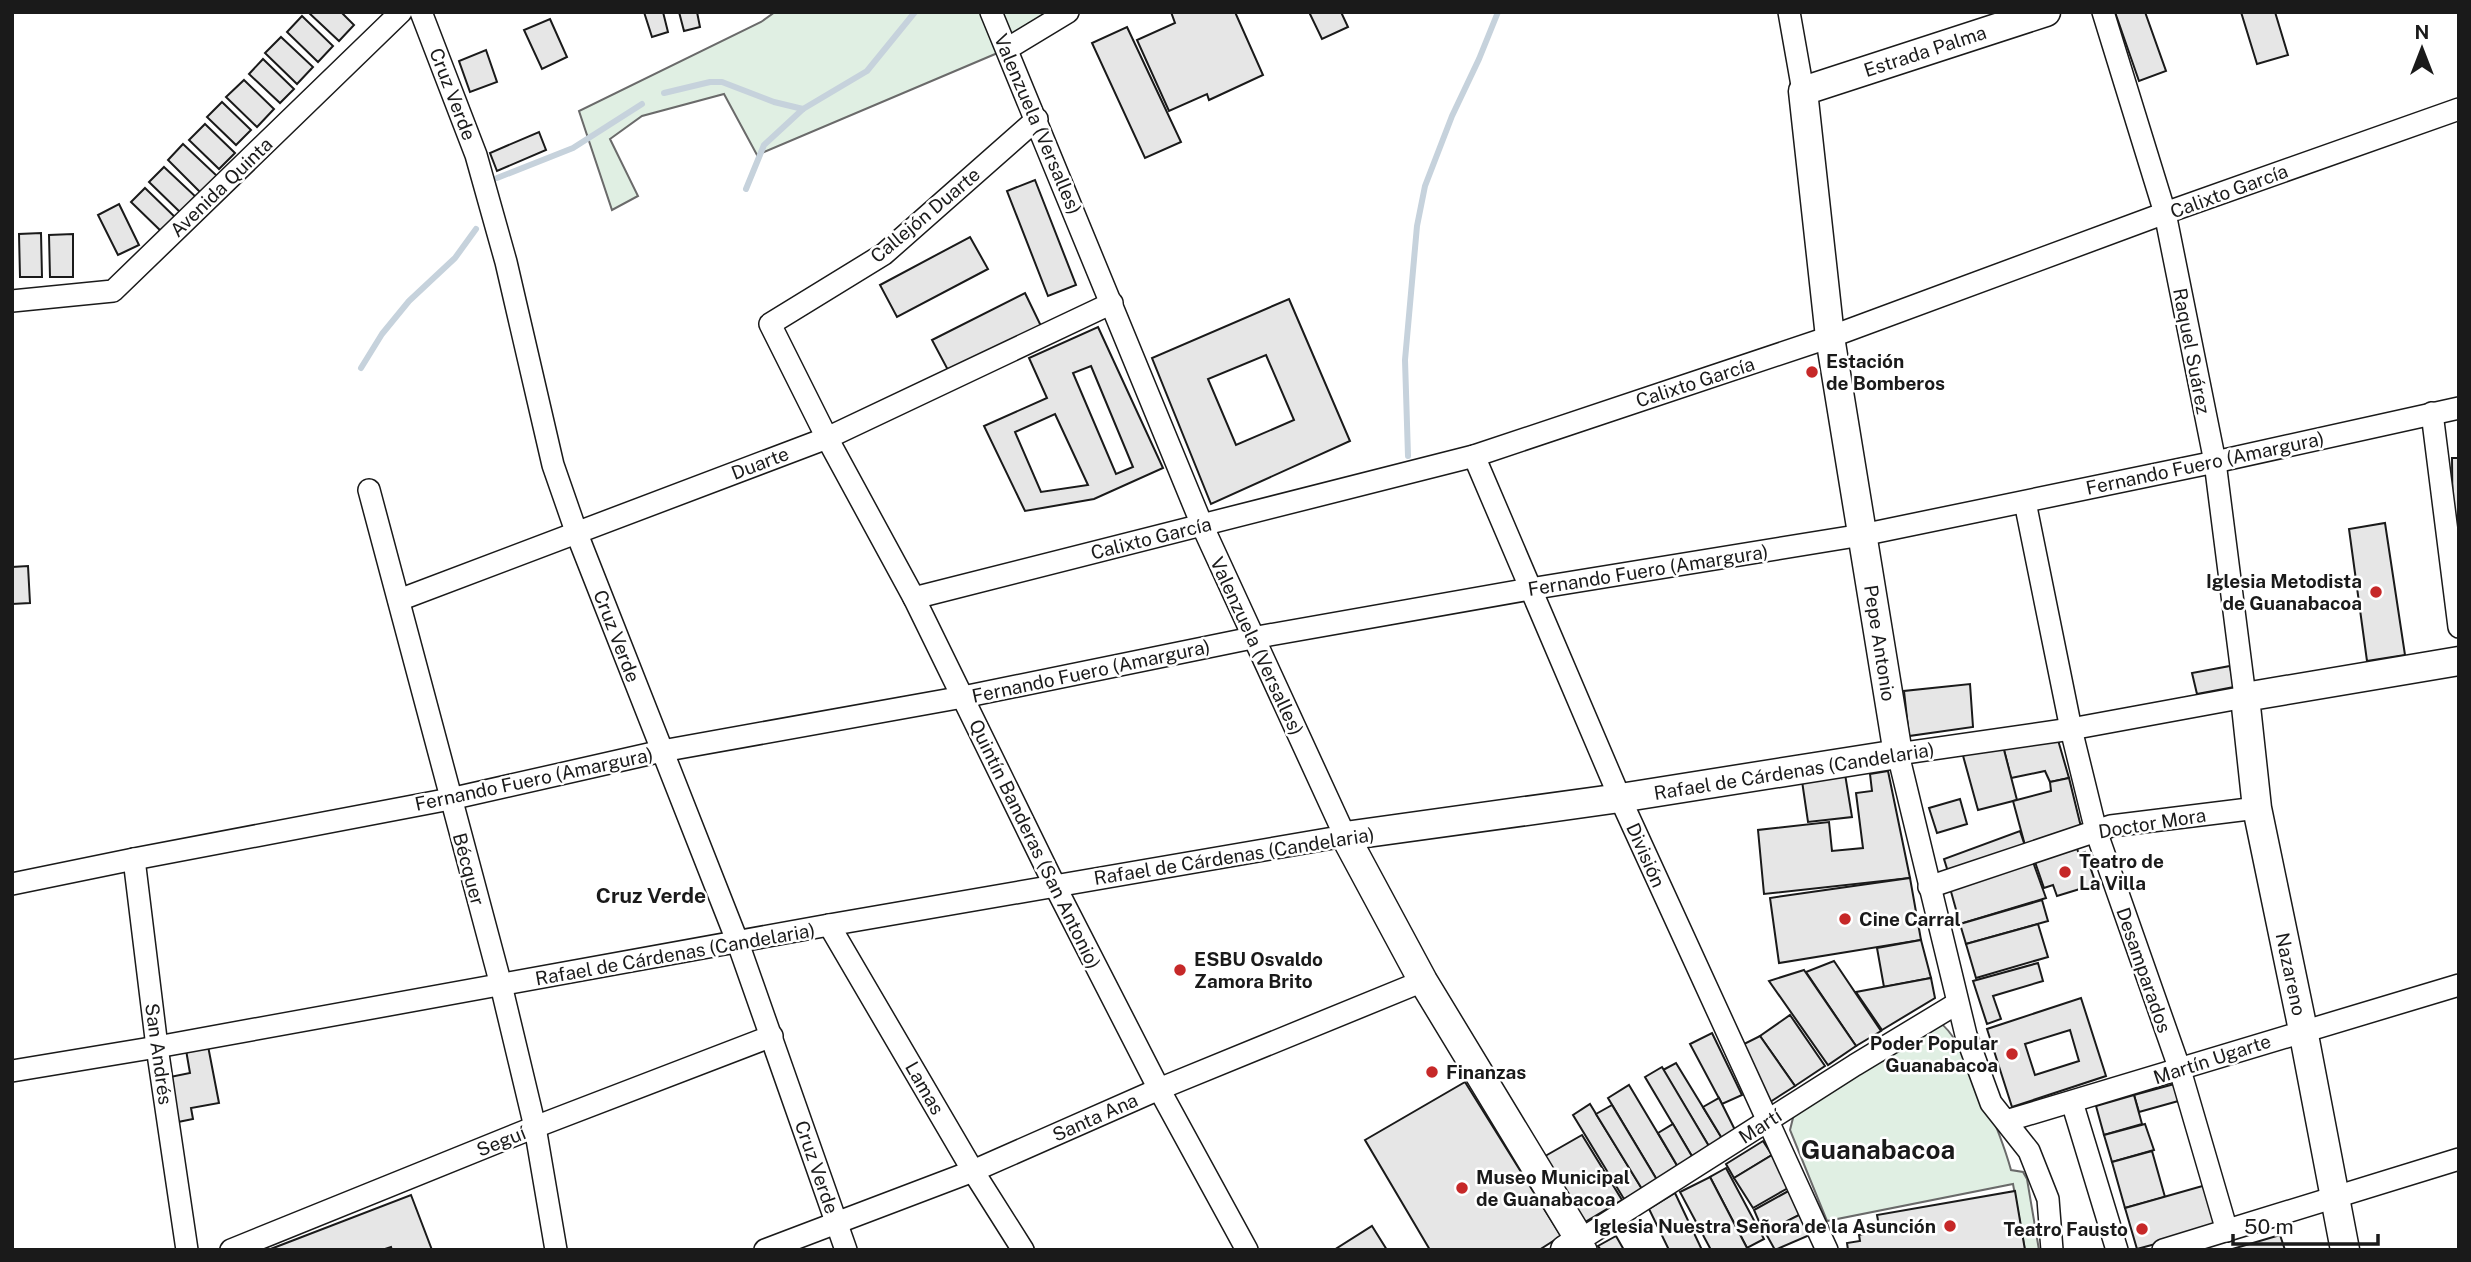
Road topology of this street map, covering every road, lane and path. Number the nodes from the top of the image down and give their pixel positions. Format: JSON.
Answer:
{"nodes":[{"id":1,"x":401,"y":12,"type":"edge"},
{"id":2,"x":421,"y":12,"type":"edge"},
{"id":3,"x":991,"y":12,"type":"edge"},
{"id":4,"x":1068,"y":12,"type":"edge"},
{"id":5,"x":1789,"y":12,"type":"edge"},
{"id":6,"x":2046,"y":12,"type":"edge"},
{"id":7,"x":2103,"y":12,"type":"edge"},
{"id":8,"x":1007,"y":49,"type":"junction"},
{"id":9,"x":1803,"y":91,"type":"junction"},
{"id":10,"x":2459,"y":109,"type":"edge"},
{"id":11,"x":1037,"y":119,"type":"junction"},
{"id":12,"x":2165,"y":214,"type":"junction"},
{"id":13,"x":12,"y":301,"type":"edge"},
{"id":14,"x":1112,"y":303,"type":"junction"},
{"id":15,"x":770,"y":324,"type":"joint"},
{"id":16,"x":1830,"y":337,"type":"junction"},
{"id":17,"x":2459,"y":408,"type":"edge"},
{"id":18,"x":2432,"y":413,"type":"junction"},
{"id":19,"x":827,"y":438,"type":"junction"},
{"id":20,"x":1474,"y":456,"type":"junction"},
{"id":21,"x":2215,"y":462,"type":"junction"},
{"id":22,"x":369,"y":490,"type":"dead end"},
{"id":23,"x":2025,"y":502,"type":"junction"},
{"id":24,"x":1202,"y":525,"type":"junction"},
{"id":25,"x":577,"y":534,"type":"junction"},
{"id":26,"x":1862,"y":535,"type":"junction"},
{"id":27,"x":2455,"y":562,"type":"edge"},
{"id":28,"x":1530,"y":589,"type":"junction"},
{"id":29,"x":914,"y":598,"type":"junction"},
{"id":30,"x":399,"y":600,"type":"junction"},
{"id":31,"x":2459,"y":627,"type":"edge"},
{"id":32,"x":1252,"y":638,"type":"junction"},
{"id":33,"x":2459,"y":661,"type":"edge"},
{"id":34,"x":963,"y":697,"type":"junction"},
{"id":35,"x":2245,"y":697,"type":"junction"},
{"id":36,"x":2071,"y":729,"type":"junction"},
{"id":37,"x":662,"y":751,"type":"junction"},
{"id":38,"x":1898,"y":754,"type":"junction"},
{"id":39,"x":1620,"y":798,"type":"junction"},
{"id":40,"x":450,"y":799,"type":"junction"},
{"id":41,"x":2257,"y":808,"type":"junction"},
{"id":42,"x":2096,"y":831,"type":"junction"},
{"id":43,"x":1345,"y":836,"type":"junction"},
{"id":44,"x":134,"y":859,"type":"junction"},
{"id":45,"x":12,"y":884,"type":"edge"},
{"id":46,"x":1055,"y":886,"type":"junction"},
{"id":47,"x":1929,"y":887,"type":"junction"},
{"id":48,"x":829,"y":925,"type":"junction"},
{"id":49,"x":738,"y":943,"type":"junction"},
{"id":50,"x":1423,"y":981,"type":"junction"},
{"id":51,"x":501,"y":985,"type":"junction"},
{"id":52,"x":2459,"y":985,"type":"edge"},
{"id":53,"x":1956,"y":1004,"type":"junction"},
{"id":54,"x":2303,"y":1030,"type":"junction"},
{"id":55,"x":772,"y":1036,"type":"junction"},
{"id":56,"x":157,"y":1047,"type":"junction"},
{"id":57,"x":2180,"y":1070,"type":"junction"},
{"id":58,"x":12,"y":1071,"type":"edge"},
{"id":59,"x":1159,"y":1088,"type":"junction"},
{"id":60,"x":2073,"y":1102,"type":"junction"},
{"id":61,"x":1767,"y":1121,"type":"junction"},
{"id":62,"x":2006,"y":1121,"type":"junction"},
{"id":63,"x":535,"y":1127,"type":"junction"},
{"id":64,"x":2459,"y":1159,"type":"edge"},
{"id":65,"x":973,"y":1171,"type":"junction"},
{"id":66,"x":2335,"y":1198,"type":"junction"},
{"id":67,"x":836,"y":1222,"type":"junction"},
{"id":68,"x":2227,"y":1231,"type":"junction"},
{"id":69,"x":1577,"y":1247,"type":"edge"},
{"id":70,"x":187,"y":1250,"type":"edge"},
{"id":71,"x":231,"y":1250,"type":"edge"},
{"id":72,"x":556,"y":1250,"type":"edge"},
{"id":73,"x":765,"y":1250,"type":"edge"},
{"id":74,"x":846,"y":1250,"type":"edge"},
{"id":75,"x":1023,"y":1250,"type":"edge"},
{"id":76,"x":1247,"y":1250,"type":"edge"},
{"id":77,"x":1827,"y":1250,"type":"edge"},
{"id":78,"x":2052,"y":1250,"type":"edge"},
{"id":79,"x":2117,"y":1250,"type":"edge"},
{"id":80,"x":2163,"y":1250,"type":"edge"},
{"id":81,"x":2345,"y":1250,"type":"edge"}],
"edges":[{"from":1,"to":13,"type":"street","name":"Avenida Quinta"},
{"from":2,"to":25,"type":"street","name":"Cruz Verde"},
{"from":3,"to":8,"type":"street","name":"Valenzuela (Versalles)"},
{"from":4,"to":8,"type":"street"},
{"from":5,"to":9,"type":"street","name":"Pepe Antonio"},
{"from":6,"to":9,"type":"main road","name":"Estrada Palma"},
{"from":7,"to":12,"type":"street","name":"Raquel Suárez"},
{"from":8,"to":11,"type":"street","name":"Valenzuela (Versalles)"},
{"from":9,"to":16,"type":"main road","name":"Pepe Antonio"},
{"from":10,"to":12,"type":"street","name":"Calixto García"},
{"from":11,"to":14,"type":"street","name":"Valenzuela (Versalles)"},
{"from":11,"to":15,"type":"street","name":"Callejón Duarte"},
{"from":12,"to":16,"type":"street","name":"Calixto García"},
{"from":12,"to":21,"type":"street","name":"Raquel Suárez"},
{"from":14,"to":19,"type":"street","name":"Duarte"},
{"from":14,"to":24,"type":"street","name":"Valenzuela (Versalles)"},
{"from":15,"to":19,"type":"street","name":"Quintín Banderas (San Antonio)"},
{"from":16,"to":20,"type":"street","name":"Calixto García"},
{"from":16,"to":26,"type":"main road","name":"Pepe Antonio"},
{"from":17,"to":18,"type":"street","name":"Fernando Fuero (Amargura)"},
{"from":18,"to":21,"type":"street","name":"Fernando Fuero (Amargura)"},
{"from":18,"to":27,"type":"street"},
{"from":19,"to":25,"type":"street","name":"Duarte"},
{"from":19,"to":29,"type":"street","name":"Quintín Banderas (San Antonio)"},
{"from":20,"to":24,"type":"street","name":"Calixto García"},
{"from":20,"to":28,"type":"street","name":"División"},
{"from":21,"to":23,"type":"street","name":"Fernando Fuero (Amargura)"},
{"from":21,"to":35,"type":"street","name":"Raquel Suárez"},
{"from":22,"to":30,"type":"street","name":"Bécquer"},
{"from":23,"to":26,"type":"street","name":"Fernando Fuero (Amargura)"},
{"from":23,"to":36,"type":"street","name":"Desamparados"},
{"from":24,"to":29,"type":"street","name":"Calixto García"},
{"from":24,"to":32,"type":"street","name":"Valenzuela (Versalles)"},
{"from":25,"to":30,"type":"street","name":"Duarte"},
{"from":25,"to":37,"type":"street","name":"Cruz Verde"},
{"from":26,"to":28,"type":"street","name":"Fernando Fuero (Amargura)"},
{"from":26,"to":38,"type":"main road","name":"Pepe Antonio"},
{"from":27,"to":31,"type":"street"},
{"from":28,"to":32,"type":"street","name":"Fernando Fuero (Amargura)"},
{"from":28,"to":39,"type":"street","name":"División"},
{"from":29,"to":34,"type":"street","name":"Quintín Banderas (San Antonio)"},
{"from":30,"to":40,"type":"street","name":"Bécquer"},
{"from":32,"to":34,"type":"street","name":"Fernando Fuero (Amargura)"},
{"from":32,"to":43,"type":"street","name":"Valenzuela (Versalles)"},
{"from":33,"to":35,"type":"main road","name":"Rafael de Cárdenas (Candelaria)"},
{"from":34,"to":37,"type":"street","name":"Fernando Fuero (Amargura)"},
{"from":34,"to":46,"type":"street","name":"Quintín Banderas (San Antonio)"},
{"from":35,"to":36,"type":"street","name":"Rafael de Cárdenas (Candelaria)"},
{"from":35,"to":41,"type":"main road","name":"Nazareno"},
{"from":36,"to":38,"type":"street","name":"Rafael de Cárdenas (Candelaria)"},
{"from":36,"to":42,"type":"street","name":"Desamparados"},
{"from":37,"to":40,"type":"street","name":"Fernando Fuero (Amargura)"},
{"from":37,"to":49,"type":"street","name":"Cruz Verde"},
{"from":38,"to":39,"type":"main road","name":"Rafael de Cárdenas (Candelaria)"},
{"from":38,"to":47,"type":"street","name":"Pepe Antonio"},
{"from":39,"to":43,"type":"main road","name":"Rafael de Cárdenas (Candelaria)"},
{"from":39,"to":61,"type":"street","name":"División"},
{"from":40,"to":44,"type":"street","name":"Fernando Fuero (Amargura)"},
{"from":40,"to":51,"type":"street","name":"Bécquer"},
{"from":41,"to":42,"type":"street","name":"Doctor Mora"},
{"from":41,"to":54,"type":"main road","name":"Nazareno"},
{"from":42,"to":47,"type":"street","name":"Doctor Mora"},
{"from":42,"to":57,"type":"street","name":"Desamparados"},
{"from":43,"to":46,"type":"street","name":"Rafael de Cárdenas (Candelaria)"},
{"from":43,"to":50,"type":"main road","name":"Valenzuela (Versalles)"},
{"from":44,"to":45,"type":"street","name":"Fernando Fuero (Amargura)"},
{"from":44,"to":56,"type":"street","name":"San Andrés"},
{"from":46,"to":48,"type":"street","name":"Rafael de Cárdenas (Candelaria)"},
{"from":46,"to":59,"type":"street","name":"Quintín Banderas (San Antonio)"},
{"from":47,"to":53,"type":"street","name":"Pepe Antonio"},
{"from":48,"to":49,"type":"street","name":"Rafael de Cárdenas (Candelaria)"},
{"from":48,"to":65,"type":"street","name":"Lamas"},
{"from":49,"to":51,"type":"street","name":"Rafael de Cárdenas (Candelaria)"},
{"from":49,"to":55,"type":"street","name":"Cruz Verde"},
{"from":50,"to":59,"type":"street","name":"Santa Ana"},
{"from":50,"to":69,"type":"main road","name":"Valenzuela (Versalles)"},
{"from":51,"to":56,"type":"street","name":"Rafael de Cárdenas (Candelaria)"},
{"from":51,"to":63,"type":"street","name":"Bécquer"},
{"from":52,"to":54,"type":"street","name":"Martín Ugarte"},
{"from":53,"to":61,"type":"street","name":"Martí"},
{"from":53,"to":62,"type":"street","name":"Pepe Antonio"},
{"from":54,"to":57,"type":"street","name":"Martín Ugarte"},
{"from":54,"to":66,"type":"main road","name":"Nazareno"},
{"from":55,"to":63,"type":"street","name":"Seguí"},
{"from":55,"to":67,"type":"street","name":"Cruz Verde"},
{"from":56,"to":58,"type":"street","name":"Rafael de Cárdenas (Candelaria)"},
{"from":56,"to":70,"type":"street","name":"San Andrés"},
{"from":57,"to":60,"type":"street","name":"Martín Ugarte"},
{"from":57,"to":68,"type":"street","name":"Desamparados"},
{"from":59,"to":65,"type":"street","name":"Santa Ana"},
{"from":59,"to":76,"type":"street","name":"Quintín Banderas (San Antonio)"},
{"from":60,"to":62,"type":"street","name":"Martín Ugarte"},
{"from":60,"to":79,"type":"street"},
{"from":61,"to":69,"type":"street","name":"Martí"},
{"from":61,"to":77,"type":"street","name":"División"},
{"from":62,"to":78,"type":"street","name":"Pepe Antonio"},
{"from":63,"to":71,"type":"street","name":"Seguí"},
{"from":63,"to":72,"type":"street","name":"Bécquer"},
{"from":64,"to":66,"type":"street"},
{"from":65,"to":67,"type":"street","name":"Santa Ana"},
{"from":65,"to":75,"type":"street","name":"Lamas"},
{"from":66,"to":68,"type":"street"},
{"from":66,"to":81,"type":"main road","name":"Nazareno"},
{"from":67,"to":73,"type":"street","name":"Santa Ana"},
{"from":67,"to":74,"type":"street","name":"Cruz Verde"},
{"from":68,"to":80,"type":"street"}]}
